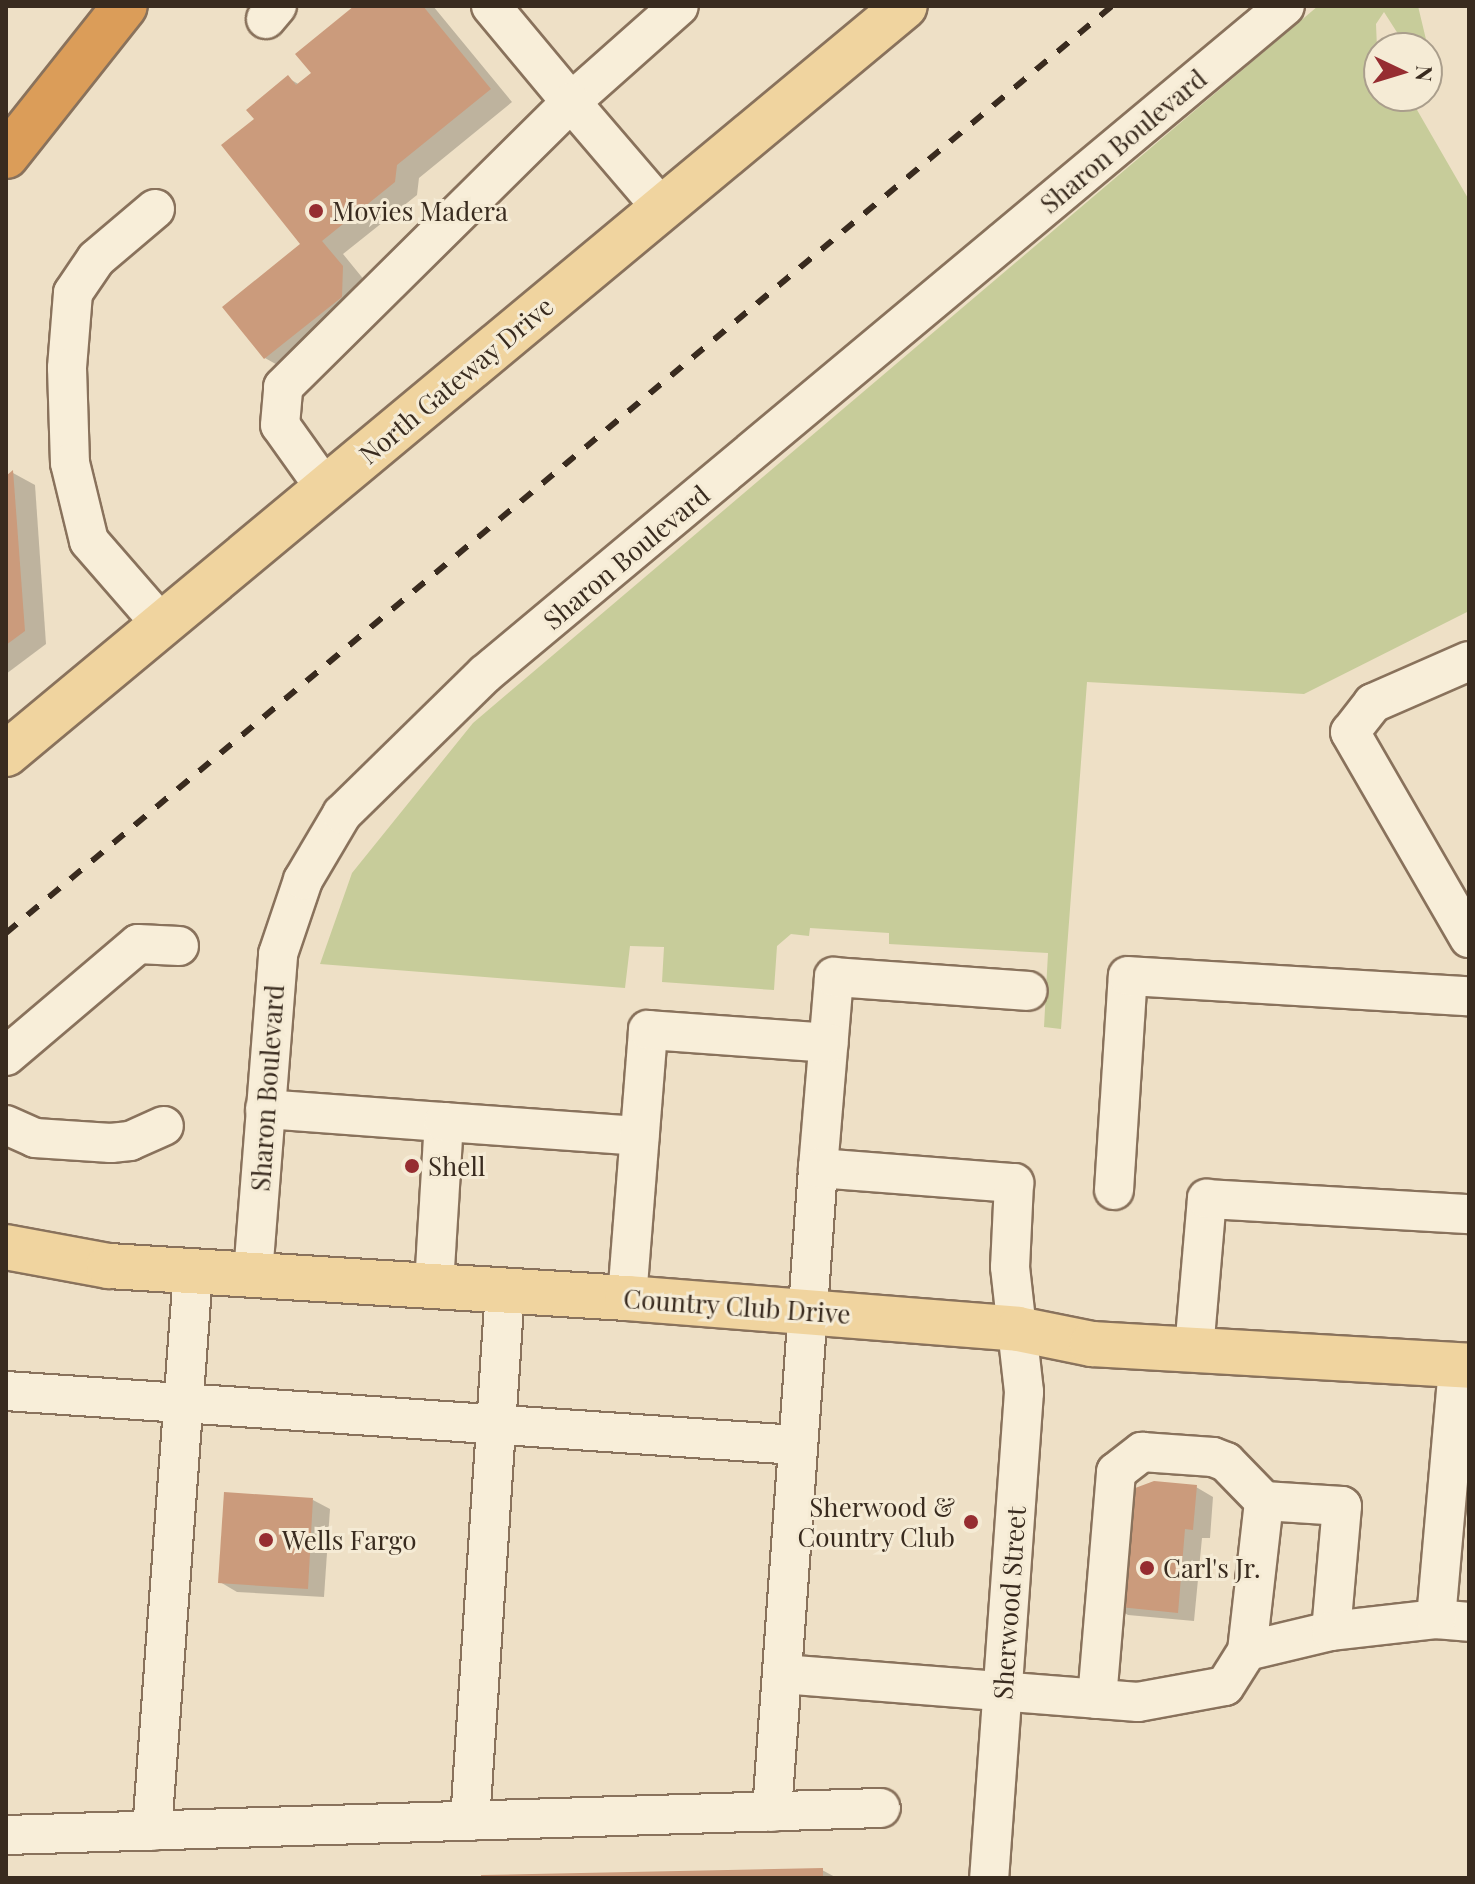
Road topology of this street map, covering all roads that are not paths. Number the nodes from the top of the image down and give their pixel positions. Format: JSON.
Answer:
{"nodes":[{"id":1,"x":125,"y":6,"type":"edge"},
{"id":2,"x":491,"y":6,"type":"edge"},
{"id":3,"x":679,"y":6,"type":"edge"},
{"id":4,"x":905,"y":6,"type":"edge"},
{"id":5,"x":1285,"y":6,"type":"edge"},
{"id":6,"x":571,"y":102,"type":"junction"},
{"id":7,"x":6,"y":156,"type":"edge"},
{"id":8,"x":662,"y":208,"type":"junction"},
{"id":9,"x":155,"y":209,"type":"dead end"},
{"id":10,"x":325,"y":488,"type":"junction"},
{"id":11,"x":162,"y":625,"type":"junction"},
{"id":12,"x":1469,"y":661,"type":"edge"},
{"id":13,"x":6,"y":754,"type":"edge"},
{"id":14,"x":1469,"y":938,"type":"edge"},
{"id":15,"x":179,"y":946,"type":"dead end"},
{"id":16,"x":1027,"y":991,"type":"dead end"},
{"id":17,"x":1469,"y":996,"type":"edge"},
{"id":18,"x":829,"y":1043,"type":"junction"},
{"id":19,"x":6,"y":1056,"type":"edge"},
{"id":20,"x":265,"y":1109,"type":"junction"},
{"id":21,"x":444,"y":1122,"type":"junction"},
{"id":22,"x":6,"y":1125,"type":"edge"},
{"id":23,"x":164,"y":1126,"type":"dead end"},
{"id":24,"x":640,"y":1136,"type":"junction"},
{"id":25,"x":818,"y":1168,"type":"junction"},
{"id":26,"x":1114,"y":1190,"type":"dead end"},
{"id":27,"x":1469,"y":1214,"type":"edge"},
{"id":28,"x":6,"y":1247,"type":"edge"},
{"id":29,"x":193,"y":1273,"type":"junction"},
{"id":30,"x":253,"y":1274,"type":"junction"},
{"id":31,"x":434,"y":1285,"type":"junction"},
{"id":32,"x":505,"y":1290,"type":"junction"},
{"id":33,"x":627,"y":1298,"type":"junction"},
{"id":34,"x":806,"y":1311,"type":"junction"},
{"id":35,"x":1018,"y":1329,"type":"junction"},
{"id":36,"x":1194,"y":1350,"type":"junction"},
{"id":37,"x":1463,"y":1366,"type":"edge"},
{"id":38,"x":6,"y":1391,"type":"edge"},
{"id":39,"x":183,"y":1404,"type":"junction"},
{"id":40,"x":496,"y":1425,"type":"junction"},
{"id":41,"x":796,"y":1445,"type":"junction"},
{"id":42,"x":1264,"y":1501,"type":"junction"},
{"id":43,"x":1453,"y":1620,"type":"edge"},
{"id":44,"x":1331,"y":1631,"type":"junction"},
{"id":45,"x":1247,"y":1651,"type":"junction"},
{"id":46,"x":782,"y":1674,"type":"junction"},
{"id":47,"x":1002,"y":1689,"type":"junction"},
{"id":48,"x":1097,"y":1699,"type":"junction"},
{"id":49,"x":881,"y":1808,"type":"dead end"},
{"id":50,"x":772,"y":1812,"type":"junction"},
{"id":51,"x":470,"y":1821,"type":"junction"},
{"id":52,"x":152,"y":1831,"type":"junction"},
{"id":53,"x":6,"y":1835,"type":"edge"},
{"id":54,"x":989,"y":1878,"type":"edge"}],
"edges":[{"from":1,"to":7,"type":"highway"},
{"from":2,"to":6,"type":"street"},
{"from":3,"to":6,"type":"street"},
{"from":4,"to":8,"type":"main road","name":"North Gateway Drive"},
{"from":5,"to":20,"type":"street","name":"Sharon Boulevard"},
{"from":6,"to":8,"type":"street"},
{"from":6,"to":10,"type":"street"},
{"from":8,"to":10,"type":"main road","name":"North Gateway Drive"},
{"from":9,"to":11,"type":"street"},
{"from":10,"to":11,"type":"main road","name":"North Gateway Drive"},
{"from":11,"to":13,"type":"main road","name":"North Gateway Drive"},
{"from":12,"to":14,"type":"street"},
{"from":15,"to":19,"type":"street"},
{"from":16,"to":18,"type":"street"},
{"from":17,"to":26,"type":"street"},
{"from":18,"to":24,"type":"street"},
{"from":18,"to":25,"type":"street"},
{"from":20,"to":21,"type":"street"},
{"from":20,"to":30,"type":"street","name":"Sharon Boulevard"},
{"from":21,"to":24,"type":"street"},
{"from":21,"to":31,"type":"street"},
{"from":22,"to":23,"type":"street"},
{"from":24,"to":33,"type":"street"},
{"from":25,"to":34,"type":"street"},
{"from":25,"to":35,"type":"street","name":"Sherwood Street"},
{"from":27,"to":36,"type":"street"},
{"from":28,"to":29,"type":"main road","name":"Country Club Drive"},
{"from":29,"to":30,"type":"main road","name":"Country Club Drive"},
{"from":29,"to":39,"type":"street"},
{"from":30,"to":31,"type":"main road","name":"Country Club Drive"},
{"from":31,"to":32,"type":"main road","name":"Country Club Drive"},
{"from":32,"to":33,"type":"main road","name":"Country Club Drive"},
{"from":32,"to":40,"type":"street"},
{"from":33,"to":34,"type":"main road","name":"Country Club Drive"},
{"from":34,"to":35,"type":"main road","name":"Country Club Drive"},
{"from":34,"to":41,"type":"street"},
{"from":35,"to":36,"type":"main road","name":"Country Club Drive"},
{"from":35,"to":47,"type":"street","name":"Sherwood Street"},
{"from":36,"to":37,"type":"main road","name":"Country Club Drive"},
{"from":37,"to":43,"type":"street"},
{"from":38,"to":39,"type":"street"},
{"from":39,"to":40,"type":"street"},
{"from":39,"to":52,"type":"street"},
{"from":40,"to":41,"type":"street"},
{"from":40,"to":51,"type":"street"},
{"from":41,"to":46,"type":"street"},
{"from":42,"to":44,"type":"street"},
{"from":42,"to":45,"type":"street"},
{"from":42,"to":48,"type":"street"},
{"from":43,"to":44,"type":"street"},
{"from":44,"to":45,"type":"street"},
{"from":45,"to":48,"type":"street"},
{"from":46,"to":47,"type":"street"},
{"from":46,"to":50,"type":"street"},
{"from":47,"to":48,"type":"street"},
{"from":47,"to":54,"type":"street","name":"Sherwood Street"},
{"from":49,"to":50,"type":"street"},
{"from":50,"to":51,"type":"street"},
{"from":51,"to":52,"type":"street"},
{"from":52,"to":53,"type":"street"}]}
